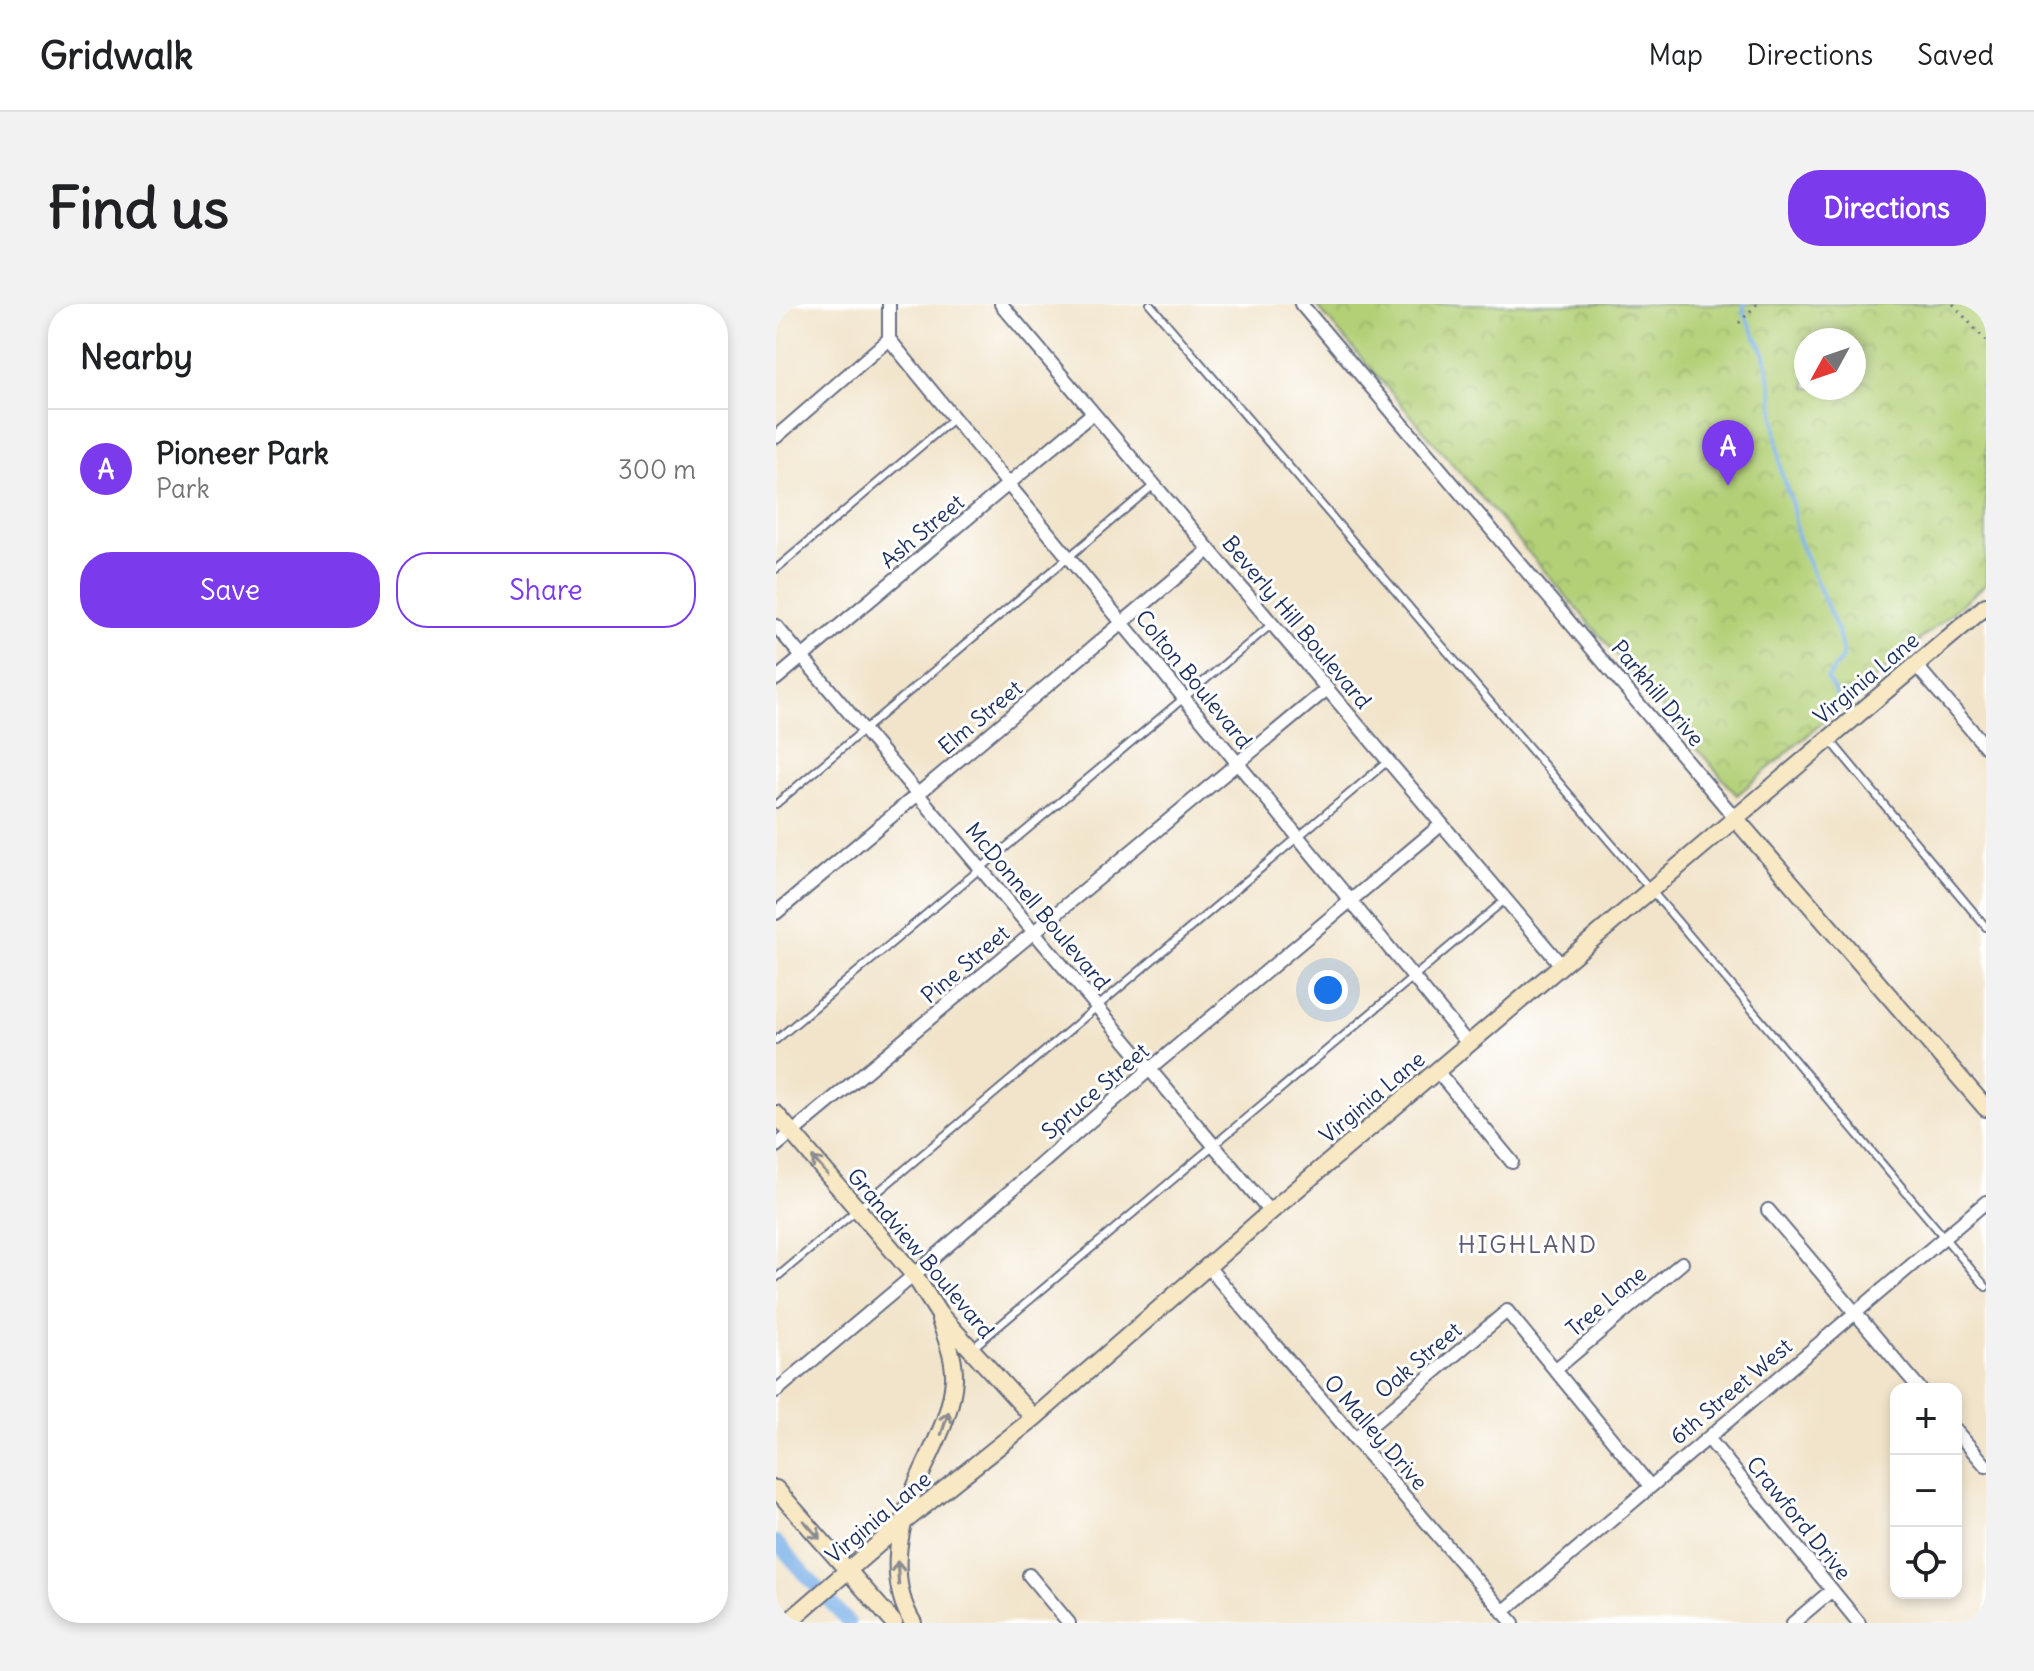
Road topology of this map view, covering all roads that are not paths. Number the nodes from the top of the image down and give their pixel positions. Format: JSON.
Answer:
{"nodes":[{"id":1,"x":889,"y":304,"type":"edge"},
{"id":2,"x":1001,"y":304,"type":"edge"},
{"id":3,"x":1150,"y":304,"type":"edge"},
{"id":4,"x":1301,"y":304,"type":"edge"},
{"id":5,"x":889,"y":339,"type":"junction"},
{"id":6,"x":1093,"y":413,"type":"junction"},
{"id":7,"x":954,"y":418,"type":"junction"},
{"id":8,"x":776,"y":437,"type":"edge"},
{"id":9,"x":1008,"y":484,"type":"junction"},
{"id":10,"x":1154,"y":485,"type":"junction"},
{"id":11,"x":1209,"y":550,"type":"junction"},
{"id":12,"x":1068,"y":557,"type":"junction"},
{"id":13,"x":776,"y":569,"type":"edge"},
{"id":14,"x":1986,"y":606,"type":"edge"},
{"id":15,"x":1123,"y":624,"type":"junction"},
{"id":16,"x":1272,"y":624,"type":"junction"},
{"id":17,"x":776,"y":626,"type":"edge"},
{"id":18,"x":802,"y":657,"type":"junction"},
{"id":19,"x":1915,"y":664,"type":"junction"},
{"id":20,"x":776,"y":679,"type":"edge"},
{"id":21,"x":1327,"y":689,"type":"junction"},
{"id":22,"x":1183,"y":697,"type":"junction"},
{"id":23,"x":864,"y":730,"type":"junction"},
{"id":24,"x":1828,"y":738,"type":"junction"},
{"id":25,"x":1986,"y":747,"type":"edge"},
{"id":26,"x":1388,"y":761,"type":"junction"},
{"id":27,"x":1237,"y":763,"type":"junction"},
{"id":28,"x":918,"y":795,"type":"junction"},
{"id":29,"x":776,"y":804,"type":"edge"},
{"id":30,"x":1735,"y":818,"type":"junction"},
{"id":31,"x":1442,"y":824,"type":"junction"},
{"id":32,"x":1298,"y":837,"type":"junction"},
{"id":33,"x":980,"y":868,"type":"junction"},
{"id":34,"x":1651,"y":890,"type":"junction"},
{"id":35,"x":1506,"y":899,"type":"junction"},
{"id":36,"x":1350,"y":901,"type":"junction"},
{"id":37,"x":776,"y":913,"type":"edge"},
{"id":38,"x":1986,"y":927,"type":"edge"},
{"id":39,"x":1034,"y":932,"type":"junction"},
{"id":40,"x":1562,"y":966,"type":"junction"},
{"id":41,"x":1414,"y":978,"type":"junction"},
{"id":42,"x":1096,"y":1006,"type":"junction"},
{"id":43,"x":776,"y":1040,"type":"edge"},
{"id":44,"x":1469,"y":1045,"type":"junction"},
{"id":45,"x":1150,"y":1069,"type":"junction"},
{"id":46,"x":1437,"y":1071,"type":"junction"},
{"id":47,"x":1986,"y":1108,"type":"edge"},
{"id":48,"x":776,"y":1114,"type":"edge"},
{"id":49,"x":792,"y":1133,"type":"junction"},
{"id":50,"x":1213,"y":1144,"type":"junction"},
{"id":51,"x":776,"y":1146,"type":"edge"},
{"id":52,"x":1512,"y":1162,"type":"dead end"},
{"id":53,"x":1986,"y":1202,"type":"edge"},
{"id":54,"x":856,"y":1208,"type":"junction"},
{"id":55,"x":1768,"y":1210,"type":"dead end"},
{"id":56,"x":1270,"y":1212,"type":"junction"},
{"id":57,"x":1944,"y":1238,"type":"junction"},
{"id":58,"x":1682,"y":1263,"type":"dead end"},
{"id":59,"x":1208,"y":1267,"type":"junction"},
{"id":60,"x":914,"y":1275,"type":"junction"},
{"id":61,"x":776,"y":1278,"type":"edge"},
{"id":62,"x":1986,"y":1287,"type":"edge"},
{"id":63,"x":1855,"y":1312,"type":"junction"},
{"id":64,"x":939,"y":1314,"type":"junction"},
{"id":65,"x":971,"y":1349,"type":"junction"},
{"id":66,"x":1556,"y":1369,"type":"junction"},
{"id":67,"x":1915,"y":1383,"type":"edge"},
{"id":68,"x":776,"y":1391,"type":"edge"},
{"id":69,"x":1034,"y":1418,"type":"junction"},
{"id":70,"x":1708,"y":1438,"type":"junction"},
{"id":71,"x":1962,"y":1438,"type":"edge"},
{"id":72,"x":1355,"y":1439,"type":"junction"},
{"id":73,"x":1986,"y":1466,"type":"edge"},
{"id":74,"x":1650,"y":1486,"type":"junction"},
{"id":75,"x":776,"y":1489,"type":"edge"},
{"id":76,"x":905,"y":1521,"type":"junction"},
{"id":77,"x":847,"y":1570,"type":"junction"},
{"id":78,"x":1029,"y":1575,"type":"dead end"},
{"id":79,"x":1832,"y":1590,"type":"junction"},
{"id":80,"x":1503,"y":1612,"type":"junction"},
{"id":81,"x":795,"y":1620,"type":"edge"},
{"id":82,"x":894,"y":1623,"type":"edge"},
{"id":83,"x":913,"y":1623,"type":"edge"},
{"id":84,"x":1069,"y":1623,"type":"edge"},
{"id":85,"x":1513,"y":1623,"type":"edge"},
{"id":86,"x":1793,"y":1623,"type":"edge"},
{"id":87,"x":1859,"y":1623,"type":"edge"}],
"edges":[{"from":1,"to":5,"type":"street"},
{"from":2,"to":6,"type":"street","name":"Beverly Hill Boulevard"},
{"from":3,"to":34,"type":"lane"},
{"from":4,"to":30,"type":"street","name":"Parkhill Drive"},
{"from":5,"to":7,"type":"street","name":"Colton Boulevard"},
{"from":5,"to":8,"type":"street"},
{"from":6,"to":9,"type":"street","name":"Ash Street"},
{"from":6,"to":10,"type":"street","name":"Beverly Hill Boulevard"},
{"from":7,"to":9,"type":"street","name":"Colton Boulevard"},
{"from":7,"to":13,"type":"lane"},
{"from":9,"to":12,"type":"street","name":"Colton Boulevard"},
{"from":9,"to":18,"type":"street","name":"Ash Street"},
{"from":10,"to":11,"type":"street","name":"Beverly Hill Boulevard"},
{"from":10,"to":12,"type":"lane"},
{"from":11,"to":15,"type":"street","name":"Elm Street"},
{"from":11,"to":16,"type":"street","name":"Beverly Hill Boulevard"},
{"from":12,"to":15,"type":"street","name":"Colton Boulevard"},
{"from":12,"to":23,"type":"lane"},
{"from":14,"to":19,"type":"street","name":"Virginia Lane"},
{"from":15,"to":22,"type":"street","name":"Colton Boulevard"},
{"from":15,"to":28,"type":"street","name":"Elm Street"},
{"from":16,"to":21,"type":"street","name":"Beverly Hill Boulevard"},
{"from":16,"to":22,"type":"lane"},
{"from":17,"to":18,"type":"street","name":"McDonnell Boulevard"},
{"from":18,"to":20,"type":"street","name":"Ash Street"},
{"from":18,"to":23,"type":"street","name":"McDonnell Boulevard"},
{"from":19,"to":24,"type":"street","name":"Virginia Lane"},
{"from":19,"to":25,"type":"street"},
{"from":21,"to":26,"type":"street","name":"Beverly Hill Boulevard"},
{"from":21,"to":27,"type":"street","name":"Pine Street"},
{"from":22,"to":27,"type":"street","name":"Colton Boulevard"},
{"from":22,"to":33,"type":"lane"},
{"from":23,"to":28,"type":"street","name":"McDonnell Boulevard"},
{"from":23,"to":29,"type":"lane"},
{"from":24,"to":30,"type":"street","name":"Virginia Lane"},
{"from":24,"to":38,"type":"lane"},
{"from":26,"to":31,"type":"street","name":"Beverly Hill Boulevard"},
{"from":26,"to":32,"type":"lane"},
{"from":27,"to":32,"type":"street","name":"Colton Boulevard"},
{"from":27,"to":39,"type":"street","name":"Pine Street"},
{"from":28,"to":33,"type":"street","name":"McDonnell Boulevard"},
{"from":28,"to":37,"type":"street","name":"Elm Street"},
{"from":30,"to":34,"type":"street","name":"Virginia Lane"},
{"from":30,"to":47,"type":"street","name":"Parkhill Drive"},
{"from":31,"to":35,"type":"street","name":"Beverly Hill Boulevard"},
{"from":31,"to":36,"type":"street","name":"Spruce Street"},
{"from":32,"to":36,"type":"street","name":"Colton Boulevard"},
{"from":32,"to":42,"type":"lane"},
{"from":33,"to":39,"type":"street","name":"McDonnell Boulevard"},
{"from":33,"to":43,"type":"lane"},
{"from":34,"to":40,"type":"street","name":"Virginia Lane"},
{"from":34,"to":57,"type":"lane"},
{"from":35,"to":40,"type":"street","name":"Beverly Hill Boulevard"},
{"from":35,"to":41,"type":"lane"},
{"from":36,"to":41,"type":"street","name":"Colton Boulevard"},
{"from":36,"to":45,"type":"street","name":"Spruce Street"},
{"from":39,"to":42,"type":"street","name":"McDonnell Boulevard"},
{"from":39,"to":49,"type":"street","name":"Pine Street"},
{"from":40,"to":44,"type":"street","name":"Virginia Lane"},
{"from":41,"to":44,"type":"street","name":"Colton Boulevard"},
{"from":41,"to":50,"type":"lane"},
{"from":42,"to":45,"type":"street","name":"McDonnell Boulevard"},
{"from":42,"to":54,"type":"lane"},
{"from":44,"to":46,"type":"street","name":"Virginia Lane"},
{"from":45,"to":50,"type":"street","name":"McDonnell Boulevard"},
{"from":45,"to":60,"type":"street","name":"Spruce Street"},
{"from":46,"to":52,"type":"street"},
{"from":46,"to":56,"type":"street","name":"Virginia Lane"},
{"from":48,"to":49,"type":"street","name":"Grandview Boulevard"},
{"from":49,"to":51,"type":"street","name":"Pine Street"},
{"from":54,"to":49,"type":"street","name":"Grandview Boulevard","one_way":true},
{"from":50,"to":56,"type":"street","name":"McDonnell Boulevard"},
{"from":50,"to":65,"type":"lane"},
{"from":53,"to":57,"type":"street","name":"6th Street West"},
{"from":54,"to":60,"type":"street","name":"Grandview Boulevard"},
{"from":54,"to":61,"type":"lane"},
{"from":55,"to":63,"type":"street"},
{"from":56,"to":59,"type":"street","name":"Virginia Lane"},
{"from":57,"to":62,"type":"lane"},
{"from":57,"to":63,"type":"street","name":"6th Street West"},
{"from":58,"to":66,"type":"street","name":"Tree Lane"},
{"from":59,"to":69,"type":"street","name":"Virginia Lane"},
{"from":59,"to":72,"type":"street","name":"O Malley Drive"},
{"from":60,"to":64,"type":"street","name":"Grandview Boulevard"},
{"from":60,"to":68,"type":"street","name":"Spruce Street"},
{"from":63,"to":67,"type":"street"},
{"from":63,"to":70,"type":"street","name":"6th Street West"},
{"from":64,"to":65,"type":"street","name":"Grandview Boulevard"},
{"from":76,"to":64,"type":"street","one_way":true},
{"from":65,"to":69,"type":"street","name":"Grandview Boulevard"},
{"from":66,"to":72,"type":"street","name":"Oak Street"},
{"from":66,"to":74,"type":"street"},
{"from":69,"to":76,"type":"street","name":"Virginia Lane"},
{"from":70,"to":74,"type":"street","name":"6th Street West"},
{"from":70,"to":79,"type":"street","name":"Crawford Drive"},
{"from":71,"to":73,"type":"street"},
{"from":72,"to":80,"type":"street","name":"O Malley Drive"},
{"from":74,"to":80,"type":"street","name":"6th Street West"},
{"from":75,"to":77,"type":"street","one_way":true},
{"from":76,"to":77,"type":"street","name":"Virginia Lane"},
{"from":83,"to":76,"type":"street","one_way":true},
{"from":77,"to":81,"type":"street","name":"Virginia Lane"},
{"from":77,"to":82,"type":"street"},
{"from":78,"to":84,"type":"street"},
{"from":79,"to":86,"type":"street"},
{"from":79,"to":87,"type":"street","name":"Crawford Drive"},
{"from":80,"to":85,"type":"street","name":"O Malley Drive"}]}
